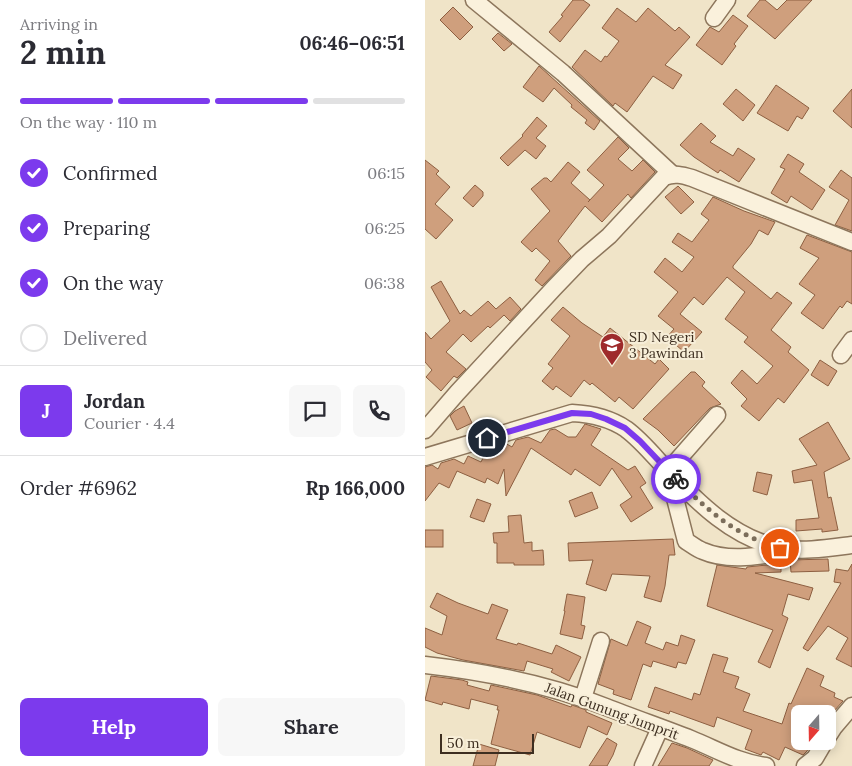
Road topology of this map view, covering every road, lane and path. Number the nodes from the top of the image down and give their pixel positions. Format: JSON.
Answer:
{"nodes":[{"id":1,"x":474,"y":0,"type":"edge"},
{"id":2,"x":727,"y":0,"type":"edge"},
{"id":3,"x":713,"y":18,"type":"dead end"},
{"id":4,"x":672,"y":174,"type":"junction"},
{"id":5,"x":852,"y":242,"type":"edge"},
{"id":6,"x":852,"y":340,"type":"edge"},
{"id":7,"x":841,"y":355,"type":"dead end"},
{"id":8,"x":717,"y":414,"type":"dead end"},
{"id":9,"x":425,"y":430,"type":"edge"},
{"id":10,"x":425,"y":457,"type":"edge"},
{"id":11,"x":668,"y":471,"type":"junction"},
{"id":12,"x":852,"y":545,"type":"edge"},
{"id":13,"x":800,"y":550,"type":"junction"},
{"id":14,"x":601,"y":641,"type":"dead end"},
{"id":15,"x":425,"y":665,"type":"edge"},
{"id":16,"x":583,"y":698,"type":"junction"},
{"id":17,"x":852,"y":705,"type":"edge"},
{"id":18,"x":836,"y":725,"type":"edge"},
{"id":19,"x":660,"y":728,"type":"junction"},
{"id":20,"x":820,"y":750,"type":"edge"},
{"id":21,"x":643,"y":766,"type":"edge"},
{"id":22,"x":766,"y":766,"type":"edge"},
{"id":23,"x":805,"y":766,"type":"edge"}],
"edges":[{"from":1,"to":4,"type":"street"},
{"from":2,"to":3,"type":"street"},
{"from":4,"to":5,"type":"street"},
{"from":4,"to":9,"type":"street"},
{"from":6,"to":7,"type":"street"},
{"from":8,"to":11,"type":"street"},
{"from":10,"to":11,"type":"street"},
{"from":11,"to":13,"type":"street"},
{"from":11,"to":13,"type":"street"},
{"from":12,"to":13,"type":"street"},
{"from":14,"to":16,"type":"street"},
{"from":15,"to":16,"type":"street","name":"Jalan Gunung Jumprit"},
{"from":16,"to":19,"type":"street","name":"Jalan Gunung Jumprit"},
{"from":17,"to":18,"type":"street"},
{"from":19,"to":21,"type":"street"},
{"from":19,"to":22,"type":"street","name":"Jalan Gunung Jumprit"},
{"from":20,"to":23,"type":"street"}]}
